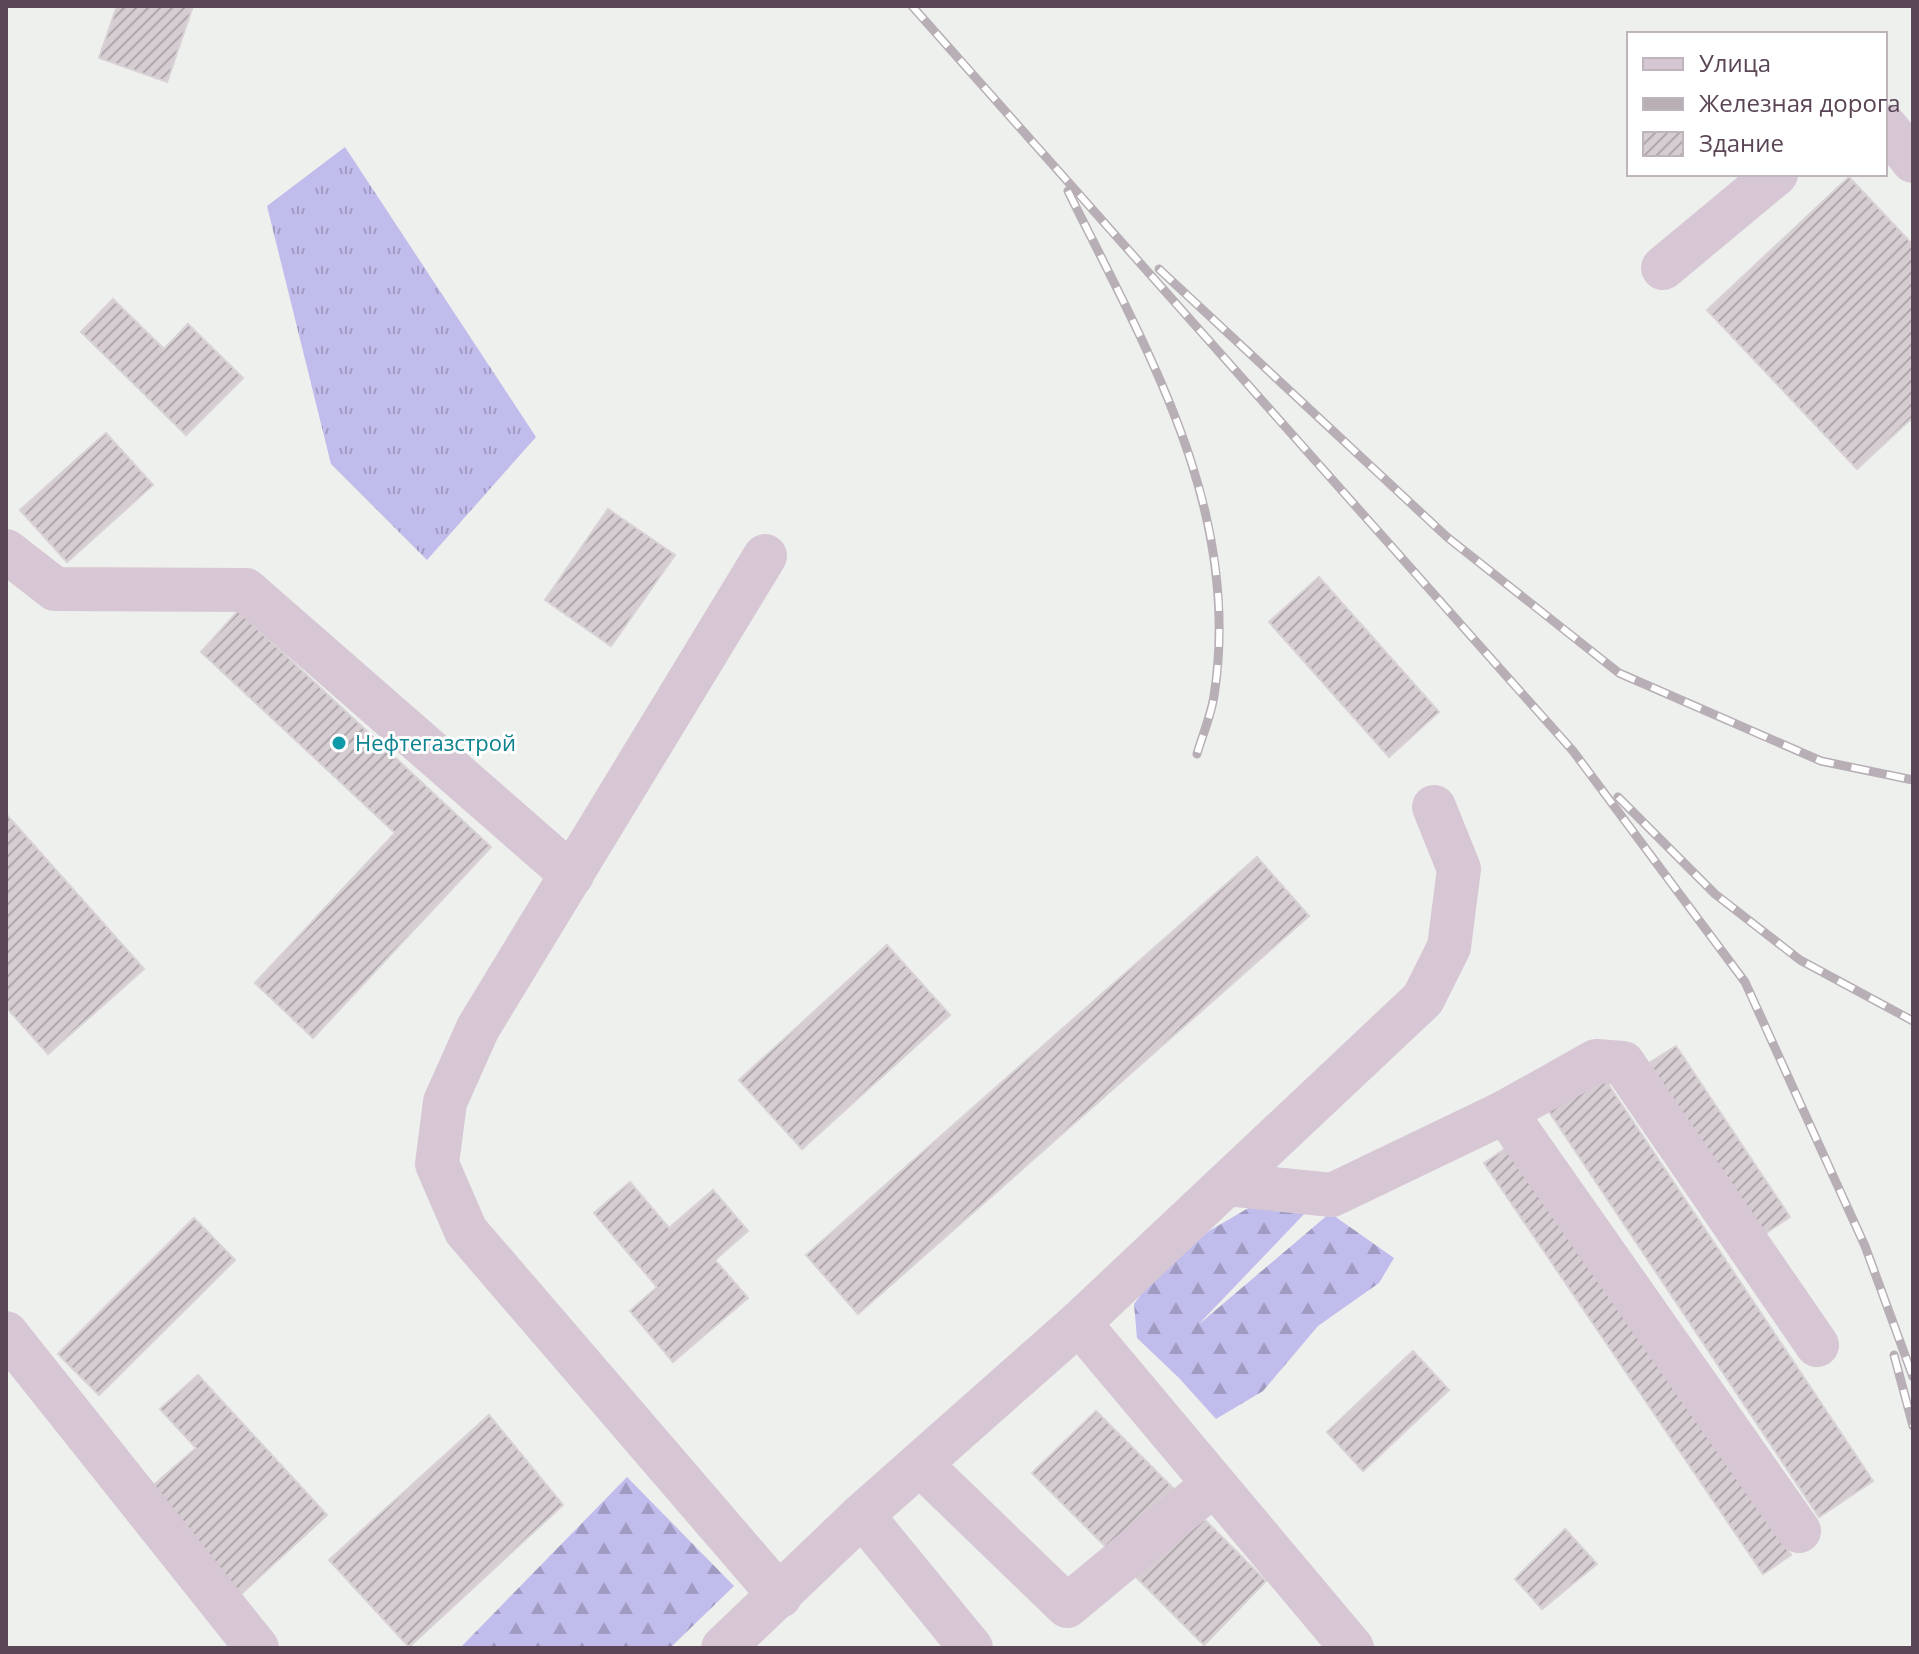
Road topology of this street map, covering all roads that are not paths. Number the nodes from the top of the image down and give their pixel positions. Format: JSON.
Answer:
{"nodes":[{"id":1,"x":1887,"y":128,"type":"edge"},
{"id":2,"x":1913,"y":161,"type":"edge"},
{"id":3,"x":1774,"y":176,"type":"edge"},
{"id":4,"x":1663,"y":268,"type":"dead end"},
{"id":5,"x":6,"y":551,"type":"edge"},
{"id":6,"x":765,"y":556,"type":"dead end"},
{"id":7,"x":1434,"y":807,"type":"dead end"},
{"id":8,"x":572,"y":875,"type":"junction"},
{"id":9,"x":1505,"y":1112,"type":"junction"},
{"id":10,"x":1227,"y":1184,"type":"junction"},
{"id":11,"x":1079,"y":1323,"type":"junction"},
{"id":12,"x":6,"y":1333,"type":"edge"},
{"id":13,"x":1817,"y":1345,"type":"dead end"},
{"id":14,"x":920,"y":1464,"type":"junction"},
{"id":15,"x":1214,"y":1484,"type":"junction"},
{"id":16,"x":862,"y":1515,"type":"junction"},
{"id":17,"x":1799,"y":1531,"type":"dead end"},
{"id":18,"x":780,"y":1596,"type":"junction"},
{"id":19,"x":257,"y":1648,"type":"edge"},
{"id":20,"x":723,"y":1648,"type":"edge"},
{"id":21,"x":971,"y":1648,"type":"edge"},
{"id":22,"x":1352,"y":1648,"type":"edge"}],
"edges":[{"from":1,"to":2,"type":"street"},
{"from":3,"to":4,"type":"street"},
{"from":5,"to":8,"type":"street"},
{"from":6,"to":8,"type":"street"},
{"from":7,"to":10,"type":"street"},
{"from":8,"to":18,"type":"street"},
{"from":9,"to":10,"type":"street"},
{"from":9,"to":13,"type":"street"},
{"from":9,"to":17,"type":"street"},
{"from":10,"to":11,"type":"street"},
{"from":11,"to":14,"type":"street"},
{"from":11,"to":15,"type":"street"},
{"from":12,"to":19,"type":"street"},
{"from":14,"to":15,"type":"street"},
{"from":14,"to":16,"type":"street"},
{"from":15,"to":22,"type":"street"},
{"from":16,"to":18,"type":"street"},
{"from":16,"to":21,"type":"street"},
{"from":18,"to":20,"type":"street"}]}
